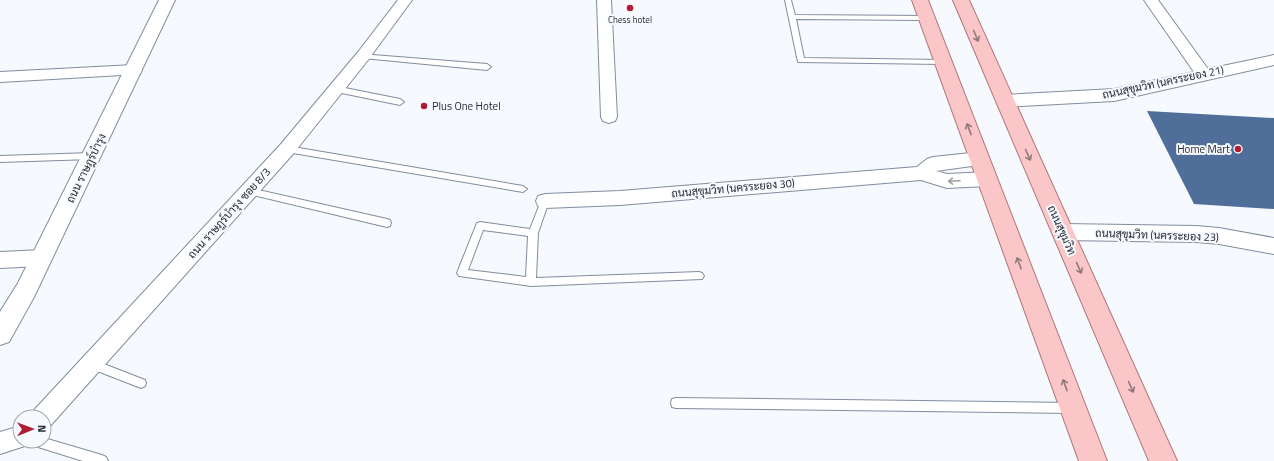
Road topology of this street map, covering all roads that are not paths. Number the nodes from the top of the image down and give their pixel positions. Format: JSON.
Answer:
{"nodes":[{"id":1,"x":167,"y":0,"type":"edge"},
{"id":2,"x":405,"y":0,"type":"edge"},
{"id":3,"x":604,"y":0,"type":"edge"},
{"id":4,"x":788,"y":0,"type":"edge"},
{"id":5,"x":961,"y":0,"type":"edge"},
{"id":6,"x":1151,"y":0,"type":"edge"},
{"id":7,"x":923,"y":9,"type":"edge"},
{"id":8,"x":791,"y":17,"type":"junction"},
{"id":9,"x":363,"y":56,"type":"junction"},
{"id":10,"x":1274,"y":60,"type":"edge"},
{"id":11,"x":943,"y":62,"type":"junction"},
{"id":12,"x":487,"y":67,"type":"dead end"},
{"id":13,"x":134,"y":70,"type":"junction"},
{"id":14,"x":1204,"y":74,"type":"junction"},
{"id":15,"x":0,"y":77,"type":"edge"},
{"id":16,"x":335,"y":89,"type":"junction"},
{"id":17,"x":1004,"y":101,"type":"junction"},
{"id":18,"x":400,"y":102,"type":"dead end"},
{"id":19,"x":609,"y":117,"type":"dead end"},
{"id":20,"x":287,"y":149,"type":"junction"},
{"id":21,"x":92,"y":156,"type":"junction"},
{"id":22,"x":0,"y":159,"type":"edge"},
{"id":23,"x":980,"y":159,"type":"junction"},
{"id":24,"x":921,"y":173,"type":"junction"},
{"id":25,"x":988,"y":179,"type":"junction"},
{"id":26,"x":523,"y":189,"type":"dead end"},
{"id":27,"x":249,"y":191,"type":"junction"},
{"id":28,"x":545,"y":202,"type":"joint"},
{"id":29,"x":387,"y":223,"type":"dead end"},
{"id":30,"x":1063,"y":232,"type":"junction"},
{"id":31,"x":533,"y":233,"type":"junction"},
{"id":32,"x":1274,"y":246,"type":"edge"},
{"id":33,"x":42,"y":258,"type":"junction"},
{"id":34,"x":0,"y":260,"type":"edge"},
{"id":35,"x":699,"y":276,"type":"dead end"},
{"id":36,"x":531,"y":282,"type":"junction"},
{"id":37,"x":0,"y":334,"type":"edge"},
{"id":38,"x":91,"y":364,"type":"junction"},
{"id":39,"x":141,"y":383,"type":"dead end"},
{"id":40,"x":676,"y":403,"type":"dead end"},
{"id":41,"x":1073,"y":408,"type":"junction"},
{"id":42,"x":50,"y":409,"type":"edge"},
{"id":43,"x":12,"y":439,"type":"edge"},
{"id":44,"x":0,"y":443,"type":"edge"},
{"id":45,"x":52,"y":446,"type":"edge"},
{"id":46,"x":102,"y":461,"type":"edge"},
{"id":47,"x":1093,"y":461,"type":"edge"},
{"id":48,"x":1163,"y":461,"type":"edge"}],
"edges":[{"from":1,"to":13,"type":"street","name":"ถนน ราษฎร์บำรุง"},
{"from":2,"to":9,"type":"street","name":"ถนน ราษฎร์บำรุง ซอย 8/3"},
{"from":3,"to":19,"type":"street"},
{"from":4,"to":8,"type":"lane"},
{"from":5,"to":17,"type":"main road","name":"ถนนสุขุมวิท","one_way":true},
{"from":6,"to":14,"type":"street"},
{"from":7,"to":8,"type":"lane"},
{"from":7,"to":11,"type":"main road"},
{"from":8,"to":11,"type":"lane"},
{"from":9,"to":12,"type":"lane"},
{"from":9,"to":16,"type":"street","name":"ถนน ราษฎร์บำรุง ซอย 8/3"},
{"from":10,"to":14,"type":"street","name":"ถนนสุขุมวิท (นครระยอง 21)"},
{"from":23,"to":11,"type":"main road","one_way":true},
{"from":13,"to":15,"type":"street"},
{"from":13,"to":21,"type":"street","name":"ถนน ราษฎร์บำรุง"},
{"from":14,"to":17,"type":"street","name":"ถนนสุขุมวิท (นครระยอง 21)"},
{"from":16,"to":18,"type":"lane"},
{"from":16,"to":20,"type":"street","name":"ถนน ราษฎร์บำรุง ซอย 8/3"},
{"from":17,"to":30,"type":"main road","name":"ถนนสุขุมวิท","one_way":true},
{"from":20,"to":26,"type":"lane"},
{"from":20,"to":27,"type":"street","name":"ถนน ราษฎร์บำรุง ซอย 8/3"},
{"from":21,"to":22,"type":"lane"},
{"from":21,"to":33,"type":"street","name":"ถนน ราษฎร์บำรุง"},
{"from":23,"to":24,"type":"street","name":"ถนนสุขุมวิท (นครระยอง 30)"},
{"from":23,"to":25,"type":"main road"},
{"from":25,"to":24,"type":"street","name":"ถนนสุขุมวิท (นครระยอง 30)","one_way":true},
{"from":24,"to":28,"type":"street","name":"ถนนสุขุมวิท (นครระยอง 30)"},
{"from":41,"to":25,"type":"main road","one_way":true},
{"from":27,"to":29,"type":"lane"},
{"from":27,"to":38,"type":"street","name":"ถนน ราษฎร์บำรุง ซอย 8/3"},
{"from":28,"to":31,"type":"lane"},
{"from":30,"to":32,"type":"street","name":"ถนนสุขุมวิท (นครระยอง 23)"},
{"from":30,"to":48,"type":"main road","name":"ถนนสุขุมวิท","one_way":true},
{"from":31,"to":36,"type":"lane"},
{"from":31,"to":36,"type":"lane"},
{"from":33,"to":34,"type":"street"},
{"from":33,"to":37,"type":"street","name":"ถนน ราษฎร์บำรุง"},
{"from":35,"to":36,"type":"lane"},
{"from":38,"to":39,"type":"lane"},
{"from":38,"to":42,"type":"street","name":"ถนน ราษฎร์บำรุง ซอย 8/3"},
{"from":40,"to":41,"type":"lane"},
{"from":41,"to":47,"type":"main road"},
{"from":43,"to":44,"type":"street"},
{"from":45,"to":46,"type":"lane"}]}
